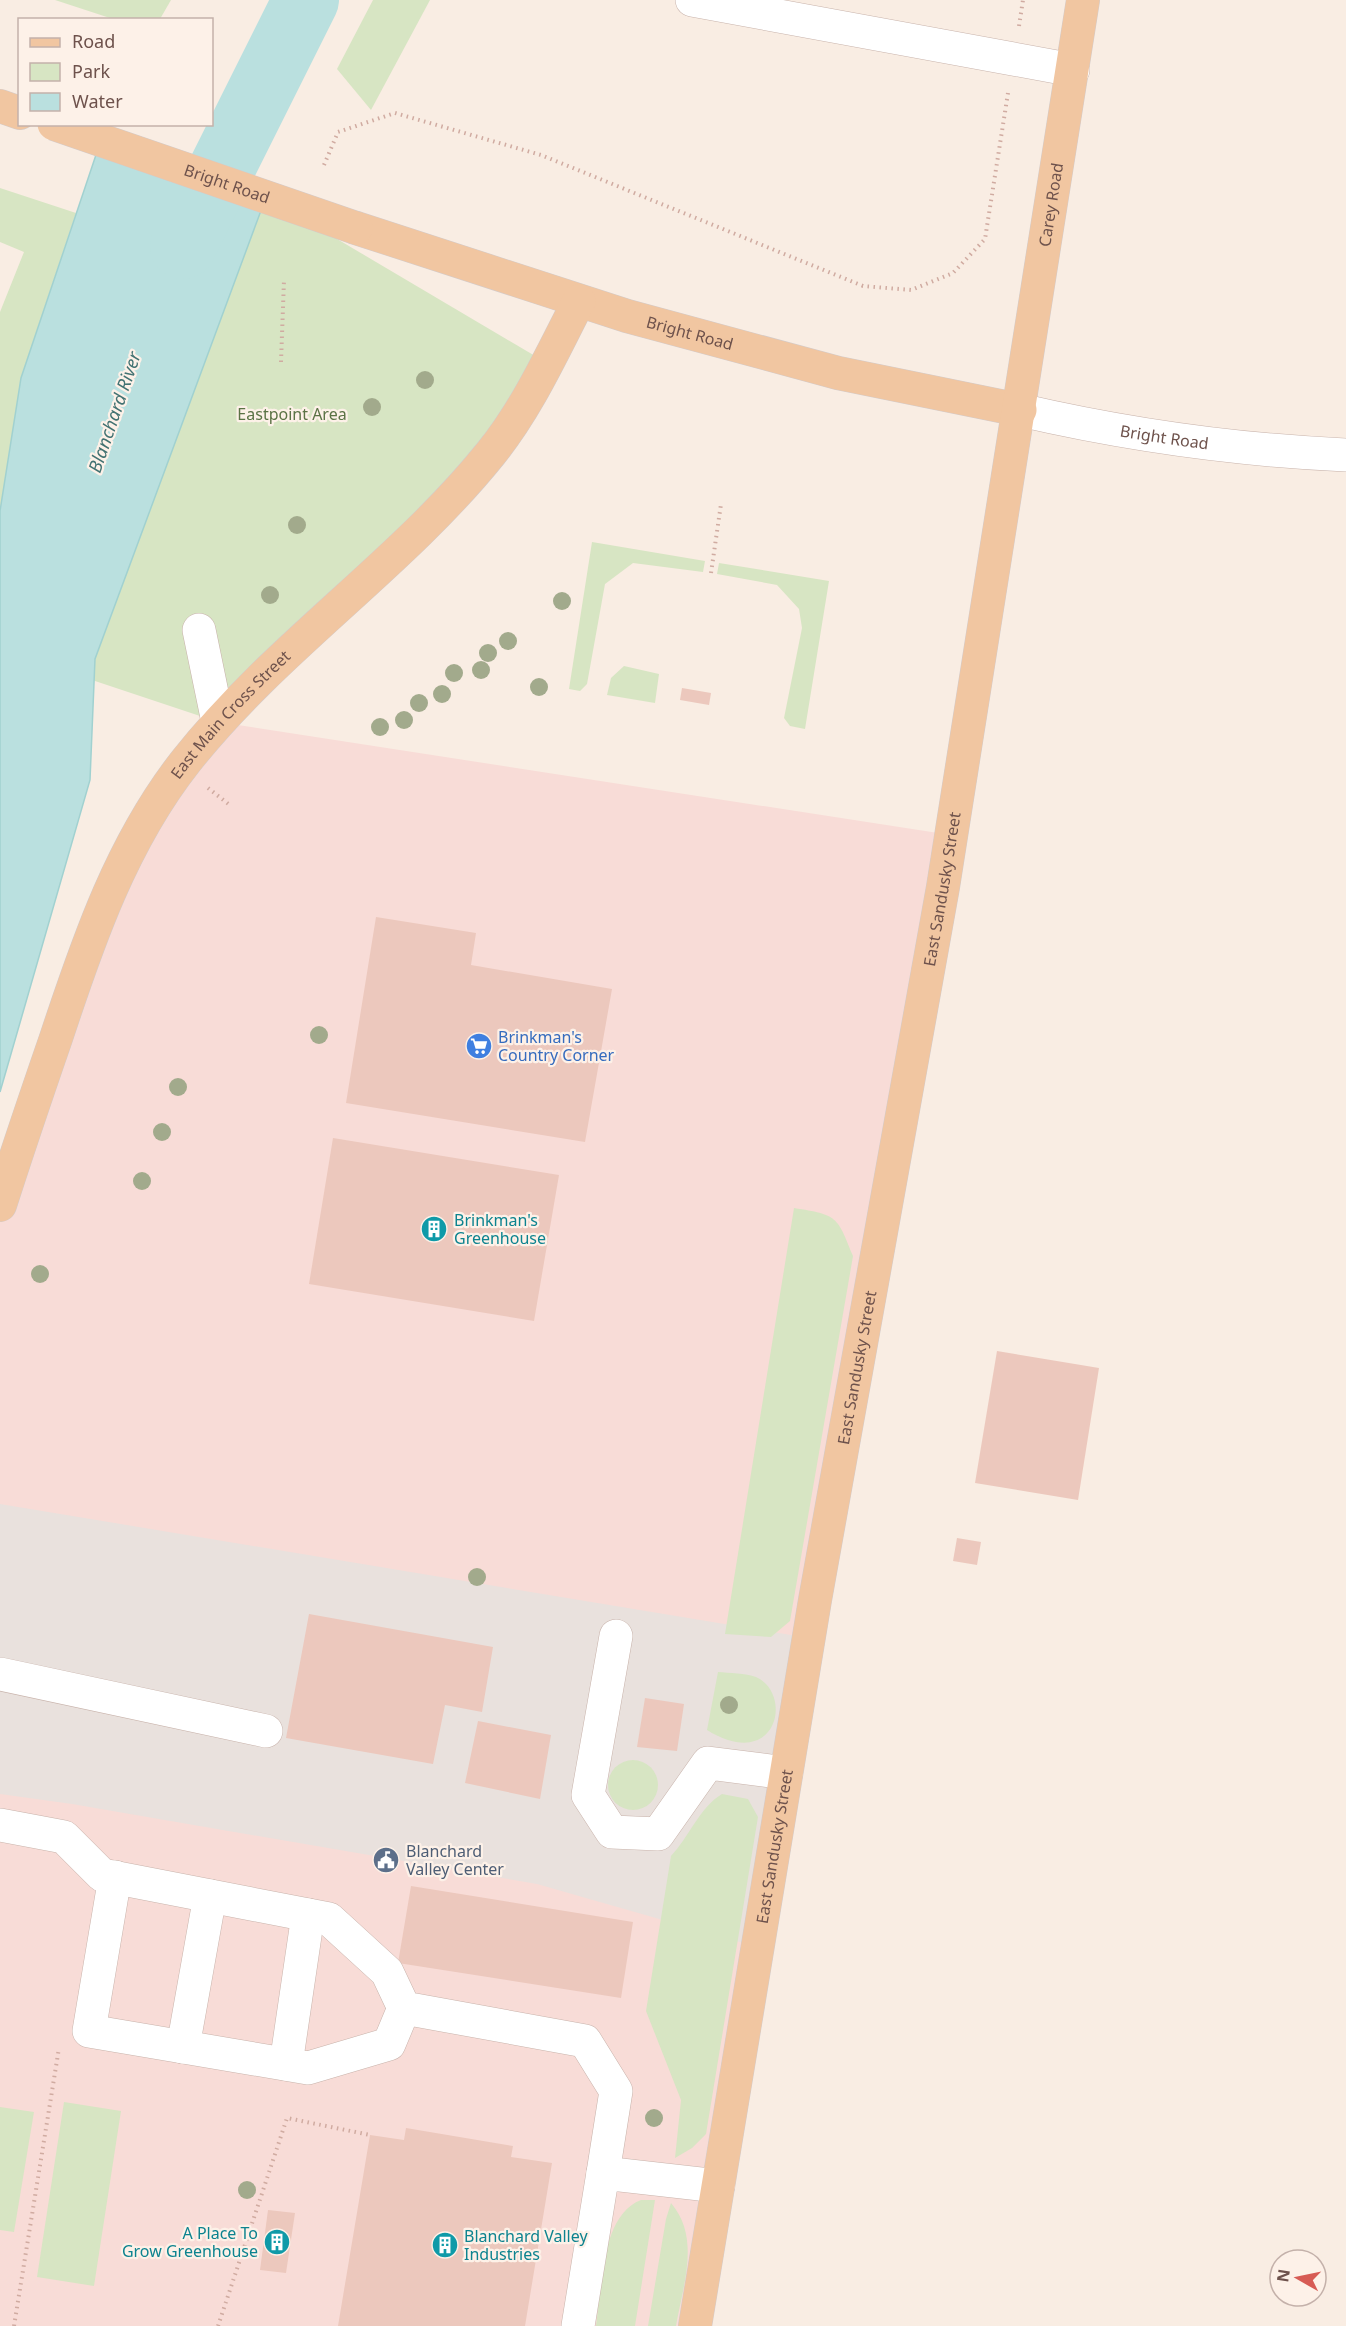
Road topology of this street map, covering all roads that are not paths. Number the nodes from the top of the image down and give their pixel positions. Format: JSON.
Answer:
{"nodes":[{"id":1,"x":692,"y":0,"type":"edge"},
{"id":2,"x":1083,"y":0,"type":"edge"},
{"id":3,"x":778,"y":9,"type":"edge"},
{"id":4,"x":1072,"y":70,"type":"junction"},
{"id":5,"x":0,"y":106,"type":"edge"},
{"id":6,"x":18,"y":112,"type":"edge"},
{"id":7,"x":60,"y":126,"type":"edge"},
{"id":8,"x":579,"y":301,"type":"junction"},
{"id":9,"x":1020,"y":410,"type":"junction"},
{"id":10,"x":1346,"y":455,"type":"edge"},
{"id":11,"x":200,"y":630,"type":"dead end"},
{"id":12,"x":218,"y":722,"type":"junction"},
{"id":13,"x":0,"y":1205,"type":"edge"},
{"id":14,"x":616,"y":1636,"type":"dead end"},
{"id":15,"x":0,"y":1674,"type":"edge"},
{"id":16,"x":266,"y":1731,"type":"dead end"},
{"id":17,"x":786,"y":1773,"type":"junction"},
{"id":18,"x":0,"y":1825,"type":"edge"},
{"id":19,"x":115,"y":1877,"type":"junction"},
{"id":20,"x":210,"y":1896,"type":"junction"},
{"id":21,"x":308,"y":1915,"type":"junction"},
{"id":22,"x":404,"y":2008,"type":"junction"},
{"id":23,"x":183,"y":2047,"type":"junction"},
{"id":24,"x":286,"y":2064,"type":"junction"},
{"id":25,"x":603,"y":2174,"type":"junction"},
{"id":26,"x":718,"y":2186,"type":"junction"},
{"id":27,"x":578,"y":2326,"type":"edge"},
{"id":28,"x":695,"y":2326,"type":"edge"}],
"edges":[{"from":1,"to":3,"type":"street"},
{"from":2,"to":4,"type":"main road","name":"Carey Road"},
{"from":3,"to":4,"type":"street"},
{"from":4,"to":9,"type":"main road","name":"Carey Road"},
{"from":5,"to":6,"type":"main road"},
{"from":7,"to":8,"type":"main road","name":"Bright Road","bridge":true},
{"from":8,"to":9,"type":"main road","name":"Bright Road"},
{"from":8,"to":12,"type":"main road","name":"East Main Cross Street"},
{"from":9,"to":10,"type":"street","name":"Bright Road"},
{"from":9,"to":17,"type":"main road","name":"East Sandusky Street"},
{"from":11,"to":12,"type":"street"},
{"from":12,"to":13,"type":"main road","name":"East Main Cross Street"},
{"from":14,"to":17,"type":"street"},
{"from":15,"to":16,"type":"street"},
{"from":17,"to":26,"type":"main road","name":"East Sandusky Street"},
{"from":18,"to":19,"type":"street"},
{"from":19,"to":20,"type":"street"},
{"from":19,"to":23,"type":"street"},
{"from":20,"to":21,"type":"street"},
{"from":20,"to":23,"type":"street"},
{"from":21,"to":22,"type":"street"},
{"from":21,"to":24,"type":"street"},
{"from":22,"to":24,"type":"street"},
{"from":22,"to":25,"type":"street"},
{"from":23,"to":24,"type":"street"},
{"from":25,"to":26,"type":"street"},
{"from":25,"to":27,"type":"street"},
{"from":26,"to":28,"type":"main road","name":"East Sandusky Street"}]}
